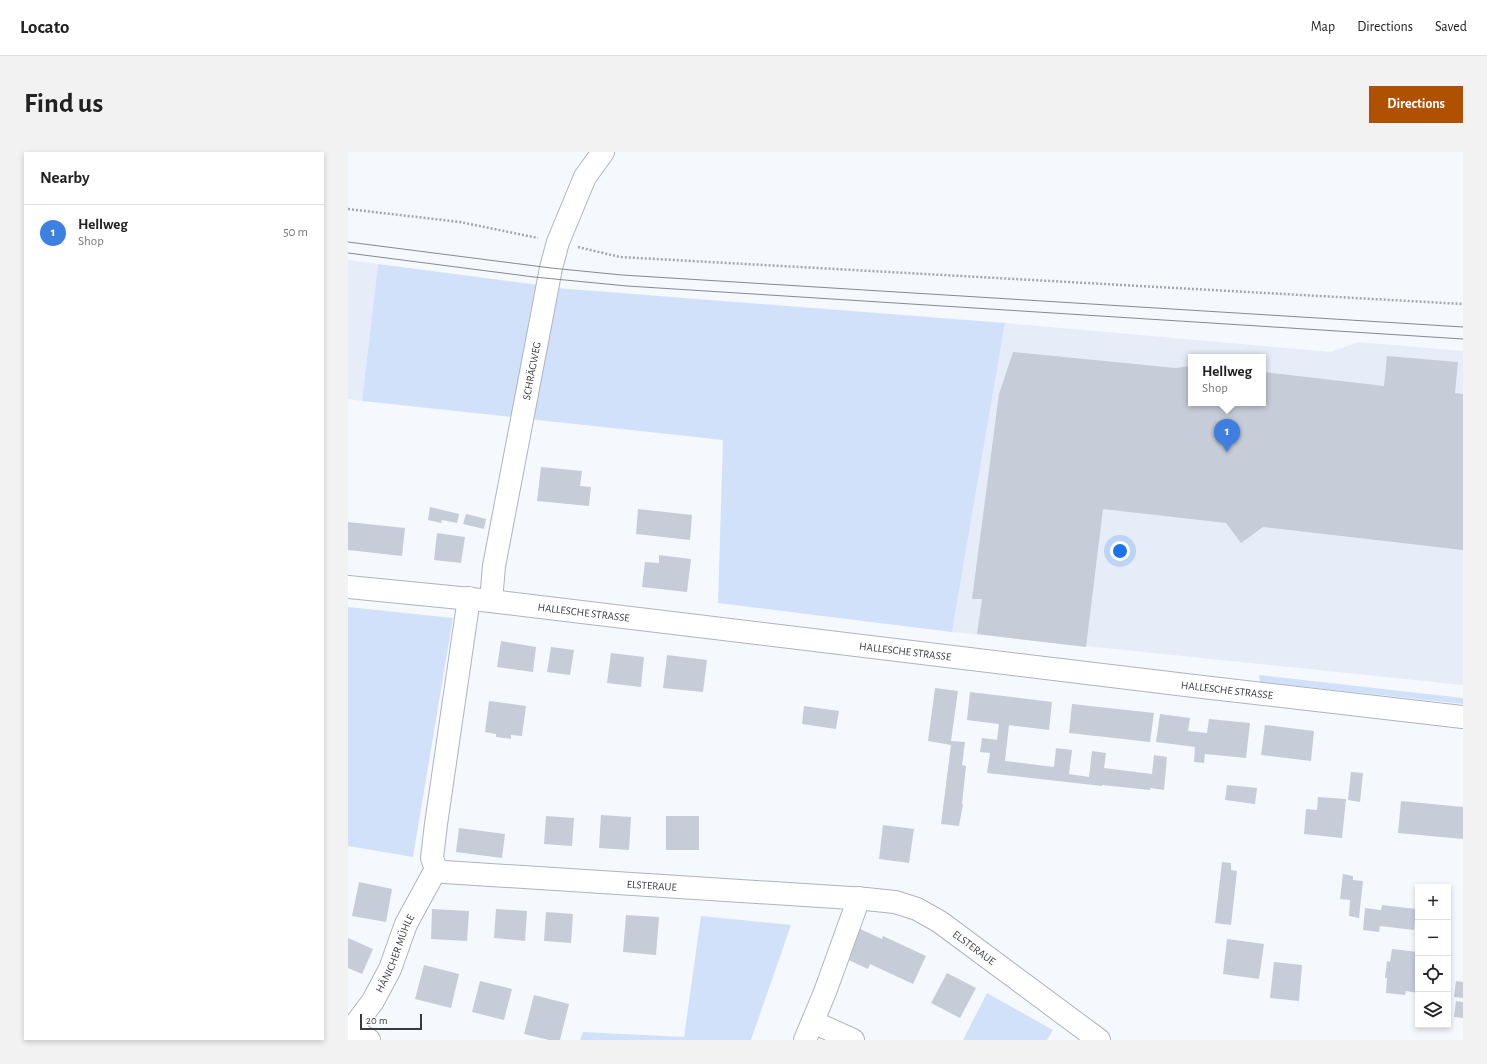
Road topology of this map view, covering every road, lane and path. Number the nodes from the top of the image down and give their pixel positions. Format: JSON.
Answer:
{"nodes":[{"id":1,"x":603,"y":152,"type":"edge"},
{"id":2,"x":348,"y":209,"type":"edge"},
{"id":3,"x":558,"y":242,"type":"junction"},
{"id":4,"x":1463,"y":304,"type":"edge"},
{"id":5,"x":348,"y":587,"type":"edge"},
{"id":6,"x":469,"y":598,"type":"junction"},
{"id":7,"x":491,"y":600,"type":"junction"},
{"id":8,"x":1463,"y":717,"type":"edge"},
{"id":9,"x":436,"y":869,"type":"junction"},
{"id":10,"x":859,"y":898,"type":"junction"},
{"id":11,"x":809,"y":1031,"type":"edge"},
{"id":12,"x":354,"y":1033,"type":"edge"},
{"id":13,"x":853,"y":1040,"type":"edge"},
{"id":14,"x":1099,"y":1040,"type":"edge"}],
"edges":[{"from":1,"to":3,"type":"street","name":"SCHRÄGWEG"},
{"from":2,"to":3,"type":"path"},
{"from":3,"to":4,"type":"path"},
{"from":3,"to":7,"type":"street","name":"SCHRÄGWEG"},
{"from":5,"to":6,"type":"street","name":"HALLESCHE STRASSE"},
{"from":6,"to":7,"type":"street","name":"HALLESCHE STRASSE"},
{"from":6,"to":9,"type":"street"},
{"from":7,"to":8,"type":"street","name":"HALLESCHE STRASSE"},
{"from":9,"to":10,"type":"street","name":"ELSTERAUE"},
{"from":9,"to":12,"type":"street","name":"HÄNICHER MÜHLE"},
{"from":10,"to":11,"type":"street"},
{"from":10,"to":14,"type":"street","name":"ELSTERAUE"},
{"from":11,"to":13,"type":"street"}]}
